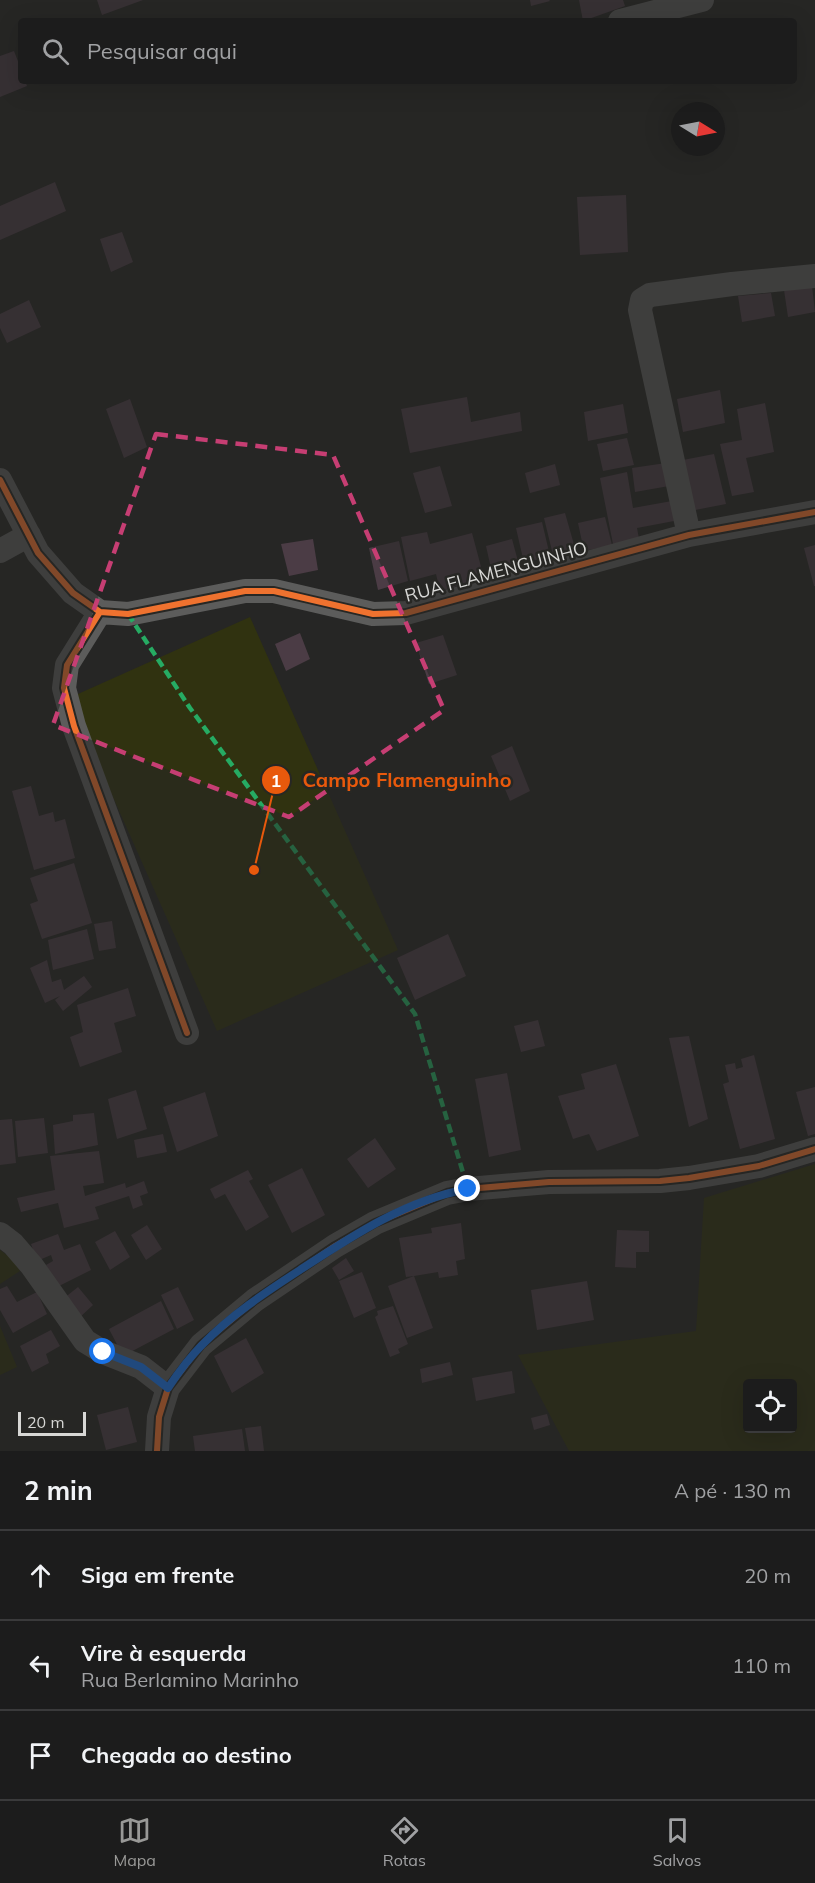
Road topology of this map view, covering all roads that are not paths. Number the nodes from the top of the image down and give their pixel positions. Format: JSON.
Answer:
{"nodes":[{"id":1,"x":702,"y":0,"type":"edge"},
{"id":2,"x":632,"y":18,"type":"edge"},
{"id":3,"x":815,"y":276,"type":"edge"},
{"id":4,"x":0,"y":480,"type":"edge"},
{"id":5,"x":815,"y":512,"type":"edge"},
{"id":6,"x":29,"y":535,"type":"junction"},
{"id":7,"x":690,"y":535,"type":"junction"},
{"id":8,"x":0,"y":551,"type":"edge"},
{"id":9,"x":100,"y":612,"type":"junction"},
{"id":10,"x":187,"y":1033,"type":"dead end"},
{"id":11,"x":815,"y":1149,"type":"edge"},
{"id":12,"x":0,"y":1234,"type":"edge"},
{"id":13,"x":168,"y":1388,"type":"junction"},
{"id":14,"x":157,"y":1451,"type":"edge"}],
"edges":[{"from":1,"to":2,"type":"street"},
{"from":3,"to":7,"type":"street"},
{"from":4,"to":6,"type":"street"},
{"from":5,"to":7,"type":"street","name":"RUA FLAMENGUINHO"},
{"from":6,"to":8,"type":"street"},
{"from":6,"to":9,"type":"street"},
{"from":7,"to":9,"type":"street","name":"RUA FLAMENGUINHO"},
{"from":9,"to":10,"type":"street"},
{"from":11,"to":13,"type":"street"},
{"from":12,"to":13,"type":"street"},
{"from":13,"to":14,"type":"street"}]}
